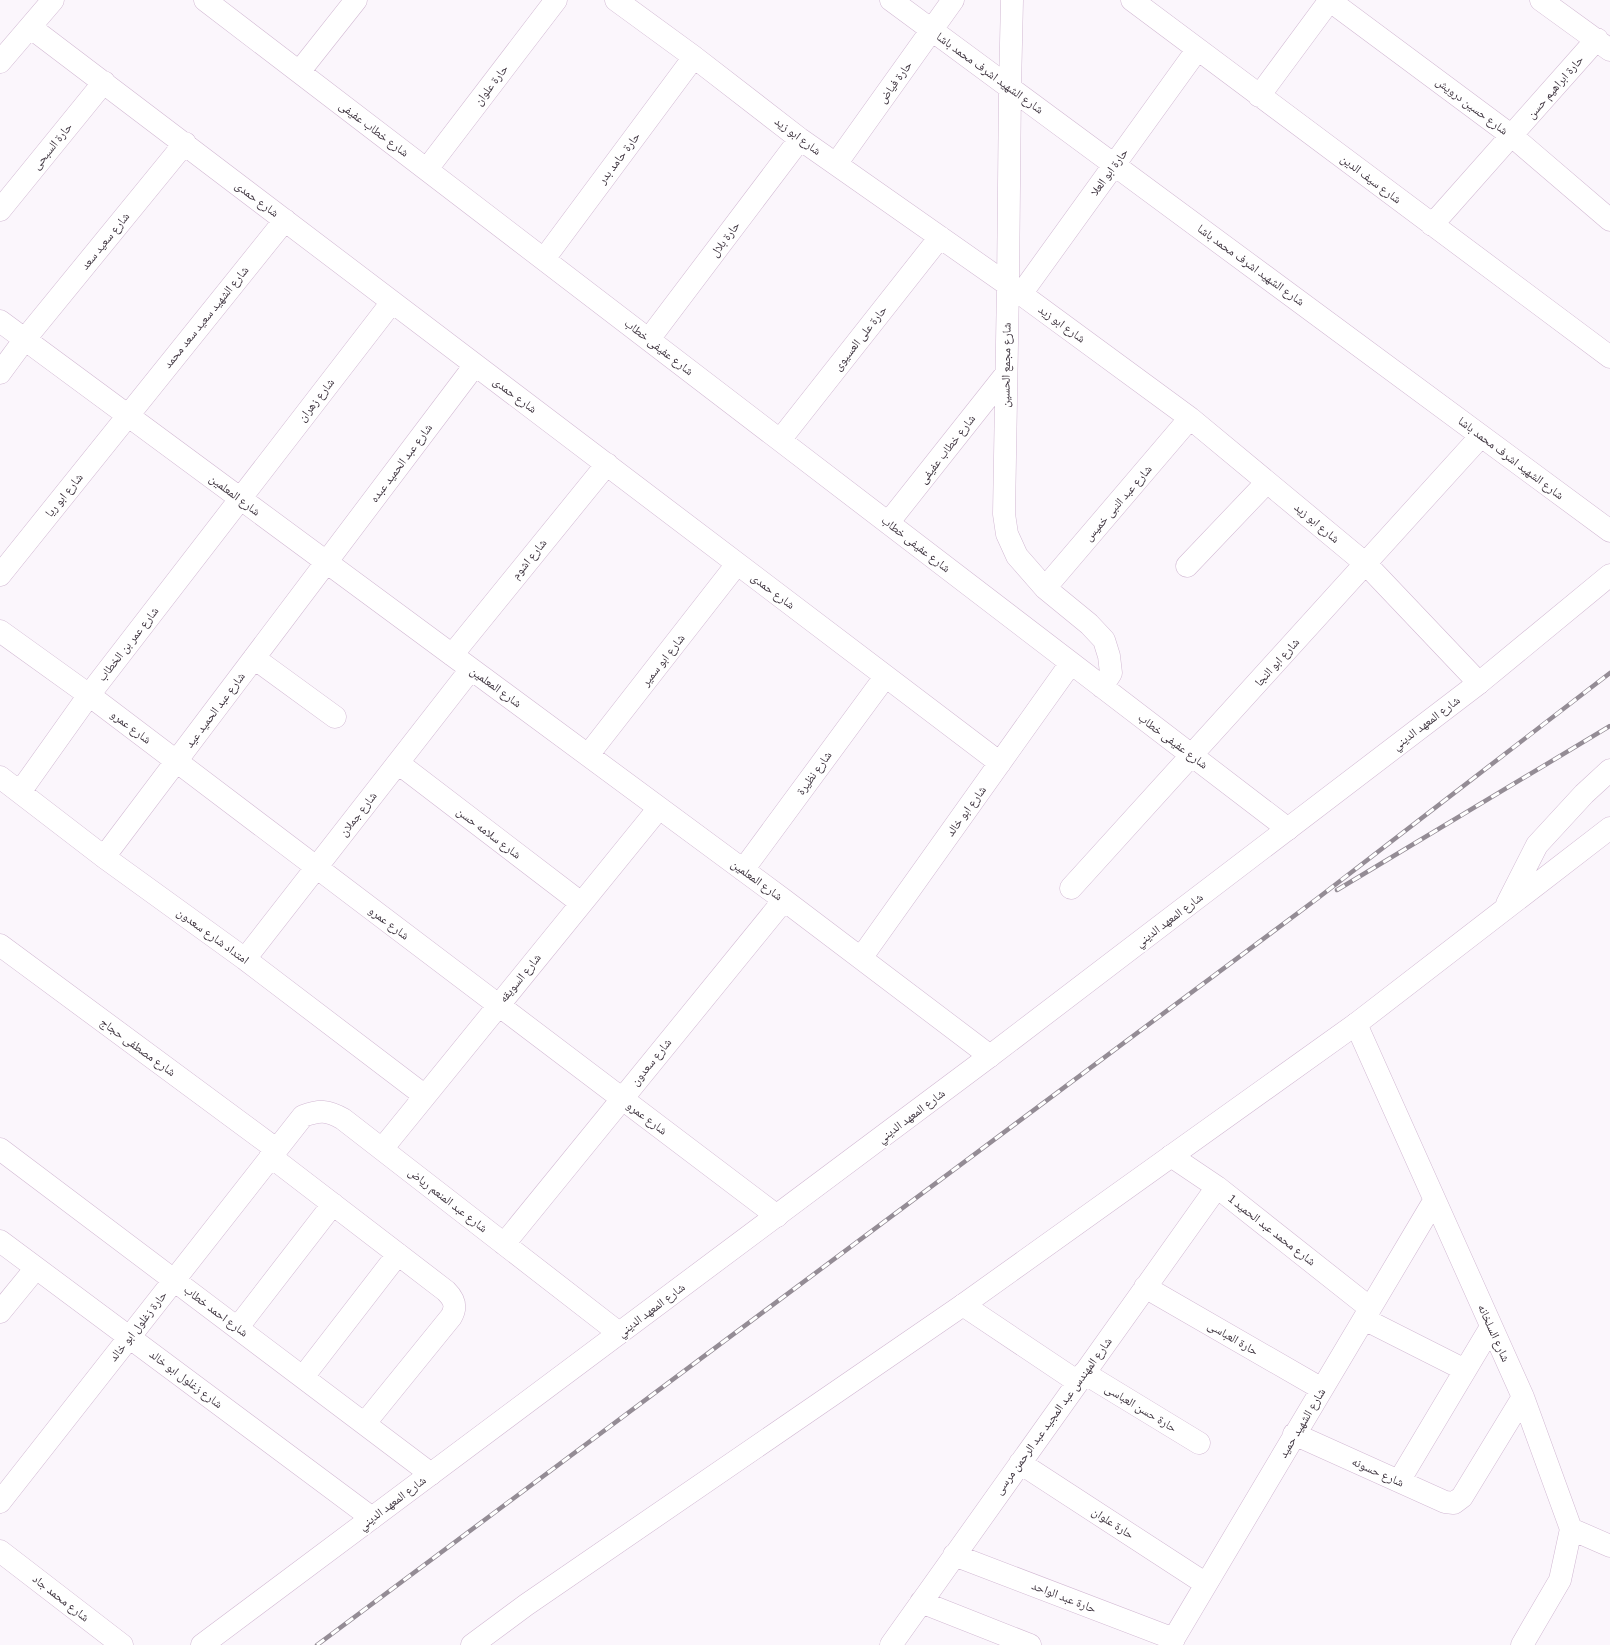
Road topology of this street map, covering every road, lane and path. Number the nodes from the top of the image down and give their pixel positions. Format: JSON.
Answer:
{"nodes":[{"id":1,"x":53,"y":0,"type":"edge"},
{"id":2,"x":205,"y":0,"type":"edge"},
{"id":3,"x":356,"y":0,"type":"edge"},
{"id":4,"x":556,"y":0,"type":"edge"},
{"id":5,"x":616,"y":0,"type":"edge"},
{"id":6,"x":891,"y":0,"type":"edge"},
{"id":7,"x":953,"y":0,"type":"edge"},
{"id":8,"x":1012,"y":0,"type":"edge"},
{"id":9,"x":1132,"y":0,"type":"edge"},
{"id":10,"x":1329,"y":0,"type":"edge"},
{"id":11,"x":1541,"y":0,"type":"edge"},
{"id":12,"x":30,"y":27,"type":"junction"},
{"id":13,"x":932,"y":30,"type":"junction"},
{"id":14,"x":1603,"y":44,"type":"edge"},
{"id":15,"x":1197,"y":50,"type":"junction"},
{"id":16,"x":694,"y":57,"type":"junction"},
{"id":17,"x":0,"y":62,"type":"edge"},
{"id":18,"x":299,"y":72,"type":"junction"},
{"id":19,"x":104,"y":82,"type":"junction"},
{"id":20,"x":1010,"y":87,"type":"junction"},
{"id":21,"x":1259,"y":96,"type":"junction"},
{"id":22,"x":1512,"y":136,"type":"junction"},
{"id":23,"x":800,"y":139,"type":"junction"},
{"id":24,"x":184,"y":143,"type":"junction"},
{"id":25,"x":836,"y":164,"type":"junction"},
{"id":26,"x":1114,"y":164,"type":"junction"},
{"id":27,"x":427,"y":169,"type":"junction"},
{"id":28,"x":0,"y":210,"type":"edge"},
{"id":29,"x":285,"y":220,"type":"junction"},
{"id":30,"x":1610,"y":220,"type":"edge"},
{"id":31,"x":1432,"y":225,"type":"junction"},
{"id":32,"x":940,"y":237,"type":"junction"},
{"id":33,"x":544,"y":259,"type":"junction"},
{"id":34,"x":1015,"y":289,"type":"junction"},
{"id":35,"x":392,"y":302,"type":"junction"},
{"id":36,"x":0,"y":321,"type":"edge"},
{"id":37,"x":25,"y":339,"type":"junction"},
{"id":38,"x":649,"y":339,"type":"junction"},
{"id":39,"x":1610,"y":357,"type":"edge"},
{"id":40,"x":475,"y":365,"type":"junction"},
{"id":41,"x":0,"y":373,"type":"edge"},
{"id":42,"x":1006,"y":374,"type":"junction"},
{"id":43,"x":128,"y":415,"type":"junction"},
{"id":44,"x":1190,"y":418,"type":"junction"},
{"id":45,"x":1481,"y":436,"type":"junction"},
{"id":46,"x":780,"y":440,"type":"junction"},
{"id":47,"x":607,"y":464,"type":"junction"},
{"id":48,"x":1267,"y":482,"type":"junction"},
{"id":49,"x":240,"y":499,"type":"junction"},
{"id":50,"x":888,"y":523,"type":"junction"},
{"id":51,"x":1610,"y":531,"type":"edge"},
{"id":52,"x":326,"y":562,"type":"junction"},
{"id":53,"x":737,"y":564,"type":"junction"},
{"id":54,"x":1366,"y":564,"type":"junction"},
{"id":55,"x":1188,"y":566,"type":"dead end"},
{"id":56,"x":1610,"y":574,"type":"edge"},
{"id":57,"x":0,"y":575,"type":"edge"},
{"id":58,"x":1045,"y":588,"type":"junction"},
{"id":59,"x":0,"y":631,"type":"edge"},
{"id":60,"x":452,"y":655,"type":"junction"},
{"id":61,"x":254,"y":658,"type":"junction"},
{"id":62,"x":1071,"y":664,"type":"junction"},
{"id":63,"x":471,"y":669,"type":"junction"},
{"id":64,"x":886,"y":676,"type":"junction"},
{"id":65,"x":1479,"y":682,"type":"junction"},
{"id":66,"x":1102,"y":687,"type":"junction"},
{"id":67,"x":89,"y":695,"type":"junction"},
{"id":68,"x":335,"y":717,"type":"dead end"},
{"id":69,"x":588,"y":755,"type":"junction"},
{"id":70,"x":1192,"y":756,"type":"junction"},
{"id":71,"x":176,"y":761,"type":"junction"},
{"id":72,"x":398,"y":763,"type":"junction"},
{"id":73,"x":1000,"y":763,"type":"junction"},
{"id":74,"x":1610,"y":770,"type":"edge"},
{"id":75,"x":0,"y":778,"type":"edge"},
{"id":76,"x":20,"y":792,"type":"junction"},
{"id":77,"x":659,"y":808,"type":"junction"},
{"id":78,"x":1610,"y":828,"type":"edge"},
{"id":79,"x":1288,"y":829,"type":"junction"},
{"id":80,"x":104,"y":857,"type":"junction"},
{"id":81,"x":316,"y":868,"type":"junction"},
{"id":82,"x":743,"y":870,"type":"junction"},
{"id":83,"x":1072,"y":888,"type":"dead end"},
{"id":84,"x":784,"y":900,"type":"junction"},
{"id":85,"x":581,"y":903,"type":"junction"},
{"id":86,"x":1504,"y":910,"type":"junction"},
{"id":87,"x":0,"y":945,"type":"edge"},
{"id":88,"x":861,"y":958,"type":"junction"},
{"id":89,"x":244,"y":959,"type":"junction"},
{"id":90,"x":498,"y":1005,"type":"junction"},
{"id":91,"x":1356,"y":1024,"type":"junction"},
{"id":92,"x":990,"y":1056,"type":"junction"},
{"id":93,"x":425,"y":1096,"type":"junction"},
{"id":94,"x":622,"y":1099,"type":"junction"},
{"id":95,"x":0,"y":1148,"type":"edge"},
{"id":96,"x":382,"y":1149,"type":"junction"},
{"id":97,"x":273,"y":1152,"type":"junction"},
{"id":98,"x":1171,"y":1156,"type":"junction"},
{"id":99,"x":1217,"y":1187,"type":"junction"},
{"id":100,"x":1434,"y":1201,"type":"junction"},
{"id":101,"x":333,"y":1204,"type":"junction"},
{"id":102,"x":777,"y":1216,"type":"junction"},
{"id":103,"x":0,"y":1241,"type":"edge"},
{"id":104,"x":504,"y":1244,"type":"junction"},
{"id":105,"x":398,"y":1254,"type":"junction"},
{"id":106,"x":36,"y":1268,"type":"junction"},
{"id":107,"x":174,"y":1280,"type":"junction"},
{"id":108,"x":1145,"y":1287,"type":"junction"},
{"id":109,"x":963,"y":1305,"type":"junction"},
{"id":110,"x":0,"y":1312,"type":"edge"},
{"id":111,"x":1367,"y":1313,"type":"junction"},
{"id":112,"x":238,"y":1327,"type":"junction"},
{"id":113,"x":1491,"y":1327,"type":"junction"},
{"id":114,"x":620,"y":1333,"type":"junction"},
{"id":115,"x":129,"y":1337,"type":"junction"},
{"id":116,"x":1465,"y":1370,"type":"junction"},
{"id":117,"x":303,"y":1377,"type":"junction"},
{"id":118,"x":1081,"y":1378,"type":"junction"},
{"id":119,"x":1322,"y":1389,"type":"junction"},
{"id":120,"x":1523,"y":1397,"type":"junction"},
{"id":121,"x":365,"y":1424,"type":"junction"},
{"id":122,"x":1294,"y":1434,"type":"junction"},
{"id":123,"x":1199,"y":1443,"type":"dead end"},
{"id":124,"x":1020,"y":1463,"type":"junction"},
{"id":125,"x":431,"y":1474,"type":"junction"},
{"id":126,"x":1399,"y":1481,"type":"junction"},
{"id":127,"x":0,"y":1502,"type":"edge"},
{"id":128,"x":372,"y":1518,"type":"junction"},
{"id":129,"x":1571,"y":1529,"type":"junction"},
{"id":130,"x":1610,"y":1546,"type":"edge"},
{"id":131,"x":0,"y":1551,"type":"edge"},
{"id":132,"x":954,"y":1555,"type":"junction"},
{"id":133,"x":1206,"y":1584,"type":"junction"},
{"id":134,"x":921,"y":1602,"type":"junction"},
{"id":135,"x":1172,"y":1642,"type":"edge"},
{"id":136,"x":122,"y":1645,"type":"edge"},
{"id":137,"x":202,"y":1645,"type":"edge"},
{"id":138,"x":472,"y":1645,"type":"edge"},
{"id":139,"x":891,"y":1645,"type":"edge"},
{"id":140,"x":1030,"y":1645,"type":"edge"},
{"id":141,"x":1522,"y":1645,"type":"edge"}],
"edges":[{"from":1,"to":12,"type":"street"},
{"from":2,"to":18,"type":"street","name":"شارع خطاب عفيفى"},
{"from":3,"to":18,"type":"street"},
{"from":4,"to":27,"type":"street","name":"حارة علوان"},
{"from":5,"to":16,"type":"street","name":"شارع ابو زيد"},
{"from":6,"to":13,"type":"street","name":"شارع الشهيد اشرف محمد باشا"},
{"from":7,"to":13,"type":"street","name":"حارة فياض"},
{"from":8,"to":20,"type":"street","name":"شارع مجمع الحسين"},
{"from":9,"to":15,"type":"street","name":"شارع سيف الدين"},
{"from":10,"to":21,"type":"street"},
{"from":10,"to":22,"type":"street","name":"شارع حسين درويش"},
{"from":11,"to":14,"type":"street"},
{"from":12,"to":17,"type":"street"},
{"from":12,"to":19,"type":"street","name":"شارع حمدى"},
{"from":13,"to":20,"type":"street","name":"شارع الشهيد اشرف محمد باشا"},
{"from":13,"to":25,"type":"street","name":"حارة فياض"},
{"from":14,"to":22,"type":"street","name":"حارة ابراهيم حسن"},
{"from":15,"to":21,"type":"street","name":"شارع سيف الدين"},
{"from":15,"to":26,"type":"street","name":"حارة ابو العلا"},
{"from":16,"to":23,"type":"street","name":"شارع ابو زيد"},
{"from":16,"to":33,"type":"street","name":"حارة حامد بدر"},
{"from":18,"to":27,"type":"street","name":"شارع خطاب عفيفى"},
{"from":19,"to":24,"type":"street","name":"شارع حمدى"},
{"from":19,"to":28,"type":"street","name":"حارة السبحى"},
{"from":20,"to":26,"type":"street","name":"شارع الشهيد اشرف محمد باشا"},
{"from":20,"to":34,"type":"street","name":"شارع مجمع الحسين"},
{"from":21,"to":31,"type":"street","name":"شارع سيف الدين"},
{"from":22,"to":30,"type":"street","name":"شارع حسين درويش"},
{"from":22,"to":31,"type":"street","name":"حارة ابراهيم حسن"},
{"from":23,"to":25,"type":"street","name":"شارع ابو زيد"},
{"from":23,"to":38,"type":"street","name":"حارة بلال"},
{"from":24,"to":29,"type":"street","name":"شارع حمدى"},
{"from":24,"to":37,"type":"street","name":"شارع سعيد سعد"},
{"from":25,"to":32,"type":"street","name":"شارع ابو زيد"},
{"from":26,"to":34,"type":"street","name":"حارة ابو العلا"},
{"from":26,"to":45,"type":"street","name":"شارع الشهيد اشرف محمد باشا"},
{"from":27,"to":33,"type":"street","name":"شارع خطاب عفيفى"},
{"from":29,"to":35,"type":"street","name":"شارع حمدى"},
{"from":29,"to":43,"type":"street","name":"شارع الشهيد سعيد سعد محمد"},
{"from":31,"to":39,"type":"street","name":"شارع سيف الدين"},
{"from":32,"to":34,"type":"street","name":"شارع ابو زيد"},
{"from":32,"to":46,"type":"street","name":"حارة على العسيوى"},
{"from":33,"to":38,"type":"street","name":"شارع عفيفى خطاب"},
{"from":34,"to":42,"type":"street","name":"شارع مجمع الحسين"},
{"from":34,"to":44,"type":"street","name":"شارع ابو زيد"},
{"from":35,"to":40,"type":"street","name":"شارع حمدى"},
{"from":35,"to":49,"type":"street","name":"شارع زهران"},
{"from":36,"to":37,"type":"street","name":"شارع المعلمين"},
{"from":37,"to":41,"type":"street","name":"شارع سعيد سعد"},
{"from":37,"to":43,"type":"street","name":"شارع المعلمين"},
{"from":38,"to":46,"type":"street","name":"شارع عفيفى خطاب"},
{"from":40,"to":47,"type":"street","name":"شارع حمدى"},
{"from":40,"to":52,"type":"street","name":"شارع عبد الحميد عبده"},
{"from":42,"to":50,"type":"street","name":"شارع خطاب عفيفى"},
{"from":42,"to":58,"type":"street","name":"شارع مجمع الحسين"},
{"from":43,"to":49,"type":"street","name":"شارع المعلمين"},
{"from":43,"to":57,"type":"street","name":"شارع ابو ريا"},
{"from":44,"to":48,"type":"street","name":"شارع ابو زيد"},
{"from":44,"to":58,"type":"street","name":"شارع عبد النبى خميس"},
{"from":45,"to":51,"type":"street","name":"شارع الشهيد اشرف محمد باشا"},
{"from":45,"to":54,"type":"street","name":"شارع ابو النجا"},
{"from":46,"to":50,"type":"street","name":"شارع عفيفى خطاب"},
{"from":47,"to":53,"type":"street","name":"شارع حمدى"},
{"from":47,"to":60,"type":"street","name":"شارع اشوم"},
{"from":48,"to":54,"type":"street","name":"شارع ابو زيد"},
{"from":48,"to":55,"type":"street"},
{"from":49,"to":52,"type":"street","name":"شارع المعلمين"},
{"from":49,"to":67,"type":"street","name":"شارع عمر بن الخطاب"},
{"from":50,"to":62,"type":"street","name":"شارع عفيفى خطاب"},
{"from":52,"to":60,"type":"street","name":"شارع المعلمين"},
{"from":52,"to":61,"type":"street","name":"شارع عبد الحميد عيد"},
{"from":53,"to":64,"type":"street","name":"شارع حمدى"},
{"from":53,"to":69,"type":"street","name":"شارع ابو سمير"},
{"from":54,"to":65,"type":"street","name":"شارع ابو زيد"},
{"from":54,"to":70,"type":"street","name":"شارع ابو النجا"},
{"from":56,"to":65,"type":"street","name":"شارع المعهد الديني"},
{"from":58,"to":66,"type":"street","name":"شارع مجمع الحسين"},
{"from":59,"to":67,"type":"street","name":"شارع عمرو"},
{"from":60,"to":63,"type":"street","name":"شارع المعلمين"},
{"from":61,"to":68,"type":"street"},
{"from":61,"to":71,"type":"street","name":"شارع عبد الحميد عيد"},
{"from":62,"to":66,"type":"street","name":"شارع عفيفى خطاب"},
{"from":62,"to":73,"type":"street","name":"شارع ابو خالد"},
{"from":63,"to":69,"type":"street","name":"شارع المعلمين"},
{"from":63,"to":72,"type":"street","name":"شارع جملان"},
{"from":64,"to":73,"type":"street","name":"شارع حمدى"},
{"from":64,"to":82,"type":"street","name":"شارع نظيرة"},
{"from":65,"to":79,"type":"street","name":"شارع المعهد الديني"},
{"from":66,"to":70,"type":"street","name":"شارع عفيفى خطاب"},
{"from":67,"to":71,"type":"street","name":"شارع عمرو"},
{"from":67,"to":76,"type":"street","name":"شارع عمر بن الخطاب"},
{"from":69,"to":77,"type":"street","name":"شارع المعلمين"},
{"from":70,"to":79,"type":"street","name":"شارع عفيفى خطاب"},
{"from":70,"to":83,"type":"street","name":"شارع ابو النجا"},
{"from":71,"to":80,"type":"street","name":"شارع عبد الحميد عيد"},
{"from":71,"to":81,"type":"street","name":"شارع عمرو"},
{"from":72,"to":81,"type":"street","name":"شارع جملان"},
{"from":72,"to":85,"type":"street","name":"شارع سلامه حسن"},
{"from":73,"to":88,"type":"street","name":"شارع ابو خالد"},
{"from":74,"to":86,"type":"street"},
{"from":75,"to":76,"type":"street","name":"امتداد شارع سعدون"},
{"from":76,"to":80,"type":"street","name":"امتداد شارع سعدون"},
{"from":77,"to":82,"type":"street","name":"شارع المعلمين"},
{"from":77,"to":85,"type":"street","name":"شارع السويقه"},
{"from":78,"to":86,"type":"street"},
{"from":79,"to":92,"type":"street","name":"شارع المعهد الديني"},
{"from":80,"to":89,"type":"street","name":"امتداد شارع سعدون"},
{"from":81,"to":89,"type":"street","name":"شارع جملان"},
{"from":81,"to":90,"type":"street","name":"شارع عمرو"},
{"from":82,"to":84,"type":"street","name":"شارع المعلمين"},
{"from":84,"to":88,"type":"street","name":"شارع المعلمين"},
{"from":84,"to":94,"type":"street","name":"شارع سعدون"},
{"from":85,"to":90,"type":"street","name":"شارع السويقه"},
{"from":86,"to":91,"type":"street"},
{"from":87,"to":97,"type":"street","name":"شارع مصطفى حجاج"},
{"from":88,"to":92,"type":"street","name":"شارع المعلمين"},
{"from":89,"to":93,"type":"street","name":"امتداد شارع سعدون"},
{"from":90,"to":93,"type":"street","name":"شارع السويقه"},
{"from":90,"to":94,"type":"street","name":"شارع عمرو"},
{"from":91,"to":98,"type":"street"},
{"from":91,"to":100,"type":"street","name":"شارع السلخانه"},
{"from":92,"to":102,"type":"street","name":"شارع المعهد الديني"},
{"from":93,"to":96,"type":"street","name":"شارع السويقه"},
{"from":94,"to":102,"type":"street","name":"شارع عمرو"},
{"from":94,"to":104,"type":"street","name":"شارع سعدون"},
{"from":95,"to":107,"type":"street","name":"شارع احمد خطاب"},
{"from":96,"to":97,"type":"street","name":"شارع عبد المنعم رياض"},
{"from":96,"to":104,"type":"street","name":"شارع عبد المنعم رياض"},
{"from":97,"to":101,"type":"street","name":"شارع مصطفى حجاج"},
{"from":97,"to":107,"type":"street","name":"حارة زغلول ابو خالد"},
{"from":98,"to":99,"type":"street","name":"شارع محمد عبد الحميد 1"},
{"from":98,"to":109,"type":"street"},
{"from":99,"to":108,"type":"street","name":"شارع المهندس عبد المجيد عبد الرحمن مرسى"},
{"from":99,"to":111,"type":"street","name":"شارع محمد عبد الحميد 1"},
{"from":100,"to":111,"type":"street","name":"شارع الشهيد حميد"},
{"from":100,"to":113,"type":"street","name":"شارع السلخانه"},
{"from":101,"to":105,"type":"street","name":"شارع مصطفى حجاج"},
{"from":101,"to":112,"type":"street"},
{"from":102,"to":114,"type":"street","name":"شارع المعهد الديني"},
{"from":103,"to":106,"type":"street","name":"شارع زغلول ابو خالد"},
{"from":104,"to":114,"type":"street","name":"شارع عبد المنعم رياض"},
{"from":105,"to":117,"type":"street"},
{"from":105,"to":121,"type":"street","name":"شارع مصطفى حجاج"},
{"from":106,"to":110,"type":"street"},
{"from":106,"to":115,"type":"street","name":"شارع زغلول ابو خالد"},
{"from":107,"to":112,"type":"street","name":"شارع احمد خطاب"},
{"from":107,"to":115,"type":"street","name":"حارة زغلول ابو خالد"},
{"from":108,"to":118,"type":"street","name":"شارع المهندس عبد المجيد عبد الرحمن مرسى"},
{"from":108,"to":119,"type":"street","name":"حارة العباسى"},
{"from":109,"to":118,"type":"street","name":"حارة حسن العباسى"},
{"from":109,"to":138,"type":"street"},
{"from":111,"to":116,"type":"street","name":"شارع محمد عبد الحميد 1"},
{"from":111,"to":119,"type":"street","name":"شارع الشهيد حميد"},
{"from":112,"to":117,"type":"street","name":"شارع احمد خطاب"},
{"from":113,"to":116,"type":"street"},
{"from":113,"to":120,"type":"street","name":"شارع السلخانه"},
{"from":114,"to":125,"type":"street","name":"شارع المعهد الديني"},
{"from":115,"to":127,"type":"street","name":"حارة زغلول ابو خالد"},
{"from":115,"to":128,"type":"street","name":"شارع زغلول ابو خالد"},
{"from":116,"to":126,"type":"street"},
{"from":117,"to":121,"type":"street","name":"شارع احمد خطاب"},
{"from":118,"to":123,"type":"street","name":"حارة حسن العباسى"},
{"from":118,"to":124,"type":"street","name":"شارع المهندس عبد المجيد عبد الرحمن مرسى"},
{"from":119,"to":122,"type":"street","name":"شارع الشهيد حميد"},
{"from":120,"to":126,"type":"street","name":"شارع حسونه"},
{"from":120,"to":129,"type":"street","name":"شارع السلخانه"},
{"from":121,"to":125,"type":"street","name":"شارع احمد خطاب"},
{"from":122,"to":126,"type":"street","name":"شارع حسونه"},
{"from":122,"to":133,"type":"street","name":"شارع الشهيد حميد"},
{"from":124,"to":132,"type":"street","name":"شارع المهندس عبد المجيد عبد الرحمن مرسى"},
{"from":124,"to":133,"type":"street","name":"حارة علوان"},
{"from":125,"to":128,"type":"street","name":"شارع المعهد الديني"},
{"from":128,"to":137,"type":"street","name":"شارع المعهد الديني"},
{"from":129,"to":130,"type":"street"},
{"from":129,"to":141,"type":"street"},
{"from":131,"to":136,"type":"street","name":"شارع محمد جاد"},
{"from":132,"to":134,"type":"street","name":"شارع المهندس عبد المجيد عبد الرحمن مرسى"},
{"from":132,"to":135,"type":"street","name":"حارة عبد الواحد"},
{"from":133,"to":135,"type":"street","name":"شارع الشهيد حميد"},
{"from":134,"to":139,"type":"street","name":"شارع المهندس عبد المجيد عبد الرحمن مرسى"},
{"from":134,"to":140,"type":"street"}]}
